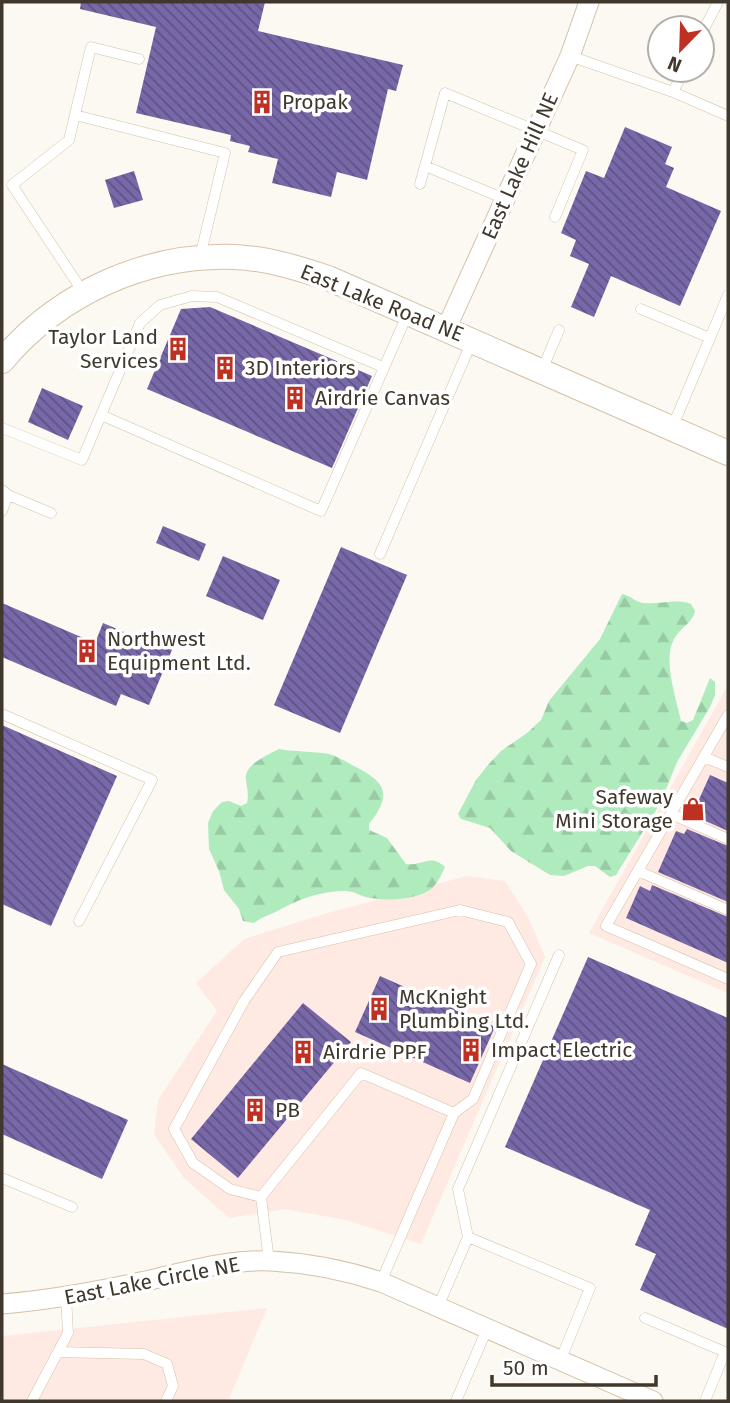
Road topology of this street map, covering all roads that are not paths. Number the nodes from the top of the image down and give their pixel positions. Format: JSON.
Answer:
{"nodes":[{"id":1,"x":589,"y":2,"type":"edge"},
{"id":2,"x":570,"y":56,"type":"junction"},
{"id":3,"x":139,"y":59,"type":"dead end"},
{"id":4,"x":677,"y":84,"type":"edge"},
{"id":5,"x":673,"y":92,"type":"junction"},
{"id":6,"x":75,"y":115,"type":"junction"},
{"id":7,"x":728,"y":117,"type":"edge"},
{"id":8,"x":536,"y":130,"type":"junction"},
{"id":9,"x":425,"y":166,"type":"junction"},
{"id":10,"x":419,"y":184,"type":"dead end"},
{"id":11,"x":505,"y":199,"type":"junction"},
{"id":12,"x":555,"y":217,"type":"dead end"},
{"id":13,"x":200,"y":258,"type":"junction"},
{"id":14,"x":83,"y":293,"type":"junction"},
{"id":15,"x":728,"y":295,"type":"edge"},
{"id":16,"x":640,"y":309,"type":"dead end"},
{"id":17,"x":408,"y":313,"type":"junction"},
{"id":18,"x":446,"y":329,"type":"junction"},
{"id":19,"x":559,"y":330,"type":"dead end"},
{"id":20,"x":710,"y":338,"type":"junction"},
{"id":21,"x":472,"y":340,"type":"junction"},
{"id":22,"x":2,"y":360,"type":"edge"},
{"id":23,"x":383,"y":367,"type":"junction"},
{"id":24,"x":542,"y":371,"type":"junction"},
{"id":25,"x":102,"y":415,"type":"junction"},
{"id":26,"x":2,"y":428,"type":"edge"},
{"id":27,"x":672,"y":428,"type":"junction"},
{"id":28,"x":728,"y":453,"type":"edge"},
{"id":29,"x":5,"y":493,"type":"edge"},
{"id":30,"x":2,"y":511,"type":"edge"},
{"id":31,"x":51,"y":513,"type":"dead end"},
{"id":32,"x":380,"y":554,"type":"dead end"},
{"id":33,"x":2,"y":714,"type":"edge"},
{"id":34,"x":728,"y":715,"type":"edge"},
{"id":35,"x":704,"y":757,"type":"junction"},
{"id":36,"x":728,"y":767,"type":"edge"},
{"id":37,"x":671,"y":814,"type":"junction"},
{"id":38,"x":728,"y":839,"type":"edge"},
{"id":39,"x":638,"y":871,"type":"junction"},
{"id":40,"x":728,"y":910,"type":"edge"},
{"id":41,"x":79,"y":922,"type":"dead end"},
{"id":42,"x":559,"y":955,"type":"dead end"},
{"id":43,"x":728,"y":979,"type":"edge"},
{"id":44,"x":454,"y":1112,"type":"junction"},
{"id":45,"x":2,"y":1178,"type":"edge"},
{"id":46,"x":261,"y":1197,"type":"junction"},
{"id":47,"x":72,"y":1208,"type":"dead end"},
{"id":48,"x":468,"y":1237,"type":"junction"},
{"id":49,"x":269,"y":1261,"type":"junction"},
{"id":50,"x":381,"y":1282,"type":"junction"},
{"id":51,"x":66,"y":1297,"type":"junction"},
{"id":52,"x":2,"y":1304,"type":"edge"},
{"id":53,"x":438,"y":1307,"type":"junction"},
{"id":54,"x":645,"y":1318,"type":"dead end"},
{"id":55,"x":487,"y":1329,"type":"junction"},
{"id":56,"x":58,"y":1352,"type":"junction"},
{"id":57,"x":560,"y":1361,"type":"junction"},
{"id":58,"x":32,"y":1401,"type":"edge"},
{"id":59,"x":166,"y":1401,"type":"edge"},
{"id":60,"x":456,"y":1401,"type":"edge"},
{"id":61,"x":653,"y":1401,"type":"edge"},
{"id":62,"x":705,"y":1401,"type":"edge"}],
"edges":[{"from":1,"to":2,"type":"street","name":"East Lake Hill NE"},
{"from":2,"to":5,"type":"lane"},
{"from":2,"to":8,"type":"street","name":"East Lake Hill NE"},
{"from":3,"to":6,"type":"lane"},
{"from":4,"to":5,"type":"lane"},
{"from":5,"to":7,"type":"lane"},
{"from":6,"to":13,"type":"lane"},
{"from":6,"to":14,"type":"lane"},
{"from":8,"to":9,"type":"lane"},
{"from":8,"to":11,"type":"street","name":"East Lake Hill NE"},
{"from":8,"to":12,"type":"lane"},
{"from":9,"to":10,"type":"lane"},
{"from":9,"to":11,"type":"lane"},
{"from":11,"to":18,"type":"street","name":"East Lake Hill NE"},
{"from":13,"to":14,"type":"street","name":"East Lake Road NE"},
{"from":13,"to":17,"type":"street","name":"East Lake Road NE"},
{"from":14,"to":22,"type":"street","name":"East Lake Road NE"},
{"from":15,"to":20,"type":"lane"},
{"from":16,"to":20,"type":"lane"},
{"from":17,"to":18,"type":"street","name":"East Lake Road NE"},
{"from":17,"to":23,"type":"lane"},
{"from":18,"to":21,"type":"street","name":"East Lake Road NE"},
{"from":19,"to":24,"type":"lane"},
{"from":20,"to":27,"type":"lane"},
{"from":21,"to":24,"type":"street","name":"East Lake Road NE"},
{"from":21,"to":32,"type":"lane"},
{"from":23,"to":25,"type":"lane"},
{"from":23,"to":25,"type":"lane"},
{"from":24,"to":27,"type":"street","name":"East Lake Road NE"},
{"from":25,"to":26,"type":"lane"},
{"from":27,"to":28,"type":"street","name":"East Lake Road NE"},
{"from":29,"to":30,"type":"lane"},
{"from":29,"to":31,"type":"lane"},
{"from":33,"to":41,"type":"lane"},
{"from":34,"to":35,"type":"lane"},
{"from":35,"to":36,"type":"lane"},
{"from":35,"to":37,"type":"lane"},
{"from":37,"to":38,"type":"lane"},
{"from":37,"to":39,"type":"lane"},
{"from":39,"to":40,"type":"lane"},
{"from":39,"to":43,"type":"lane"},
{"from":42,"to":48,"type":"lane"},
{"from":44,"to":46,"type":"lane"},
{"from":44,"to":46,"type":"lane"},
{"from":44,"to":50,"type":"lane"},
{"from":45,"to":47,"type":"lane"},
{"from":46,"to":49,"type":"lane"},
{"from":48,"to":53,"type":"lane"},
{"from":48,"to":57,"type":"lane"},
{"from":49,"to":50,"type":"street","name":"East Lake Circle NE"},
{"from":49,"to":51,"type":"street","name":"East Lake Circle NE"},
{"from":50,"to":53,"type":"street","name":"East Lake Circle NE"},
{"from":51,"to":52,"type":"street","name":"East Lake Circle NE"},
{"from":51,"to":56,"type":"lane"},
{"from":53,"to":55,"type":"street","name":"East Lake Circle NE"},
{"from":54,"to":62,"type":"lane"},
{"from":55,"to":57,"type":"street","name":"East Lake Circle NE"},
{"from":55,"to":60,"type":"lane"},
{"from":56,"to":58,"type":"lane"},
{"from":56,"to":59,"type":"lane"},
{"from":57,"to":61,"type":"street","name":"East Lake Circle NE"}]}
